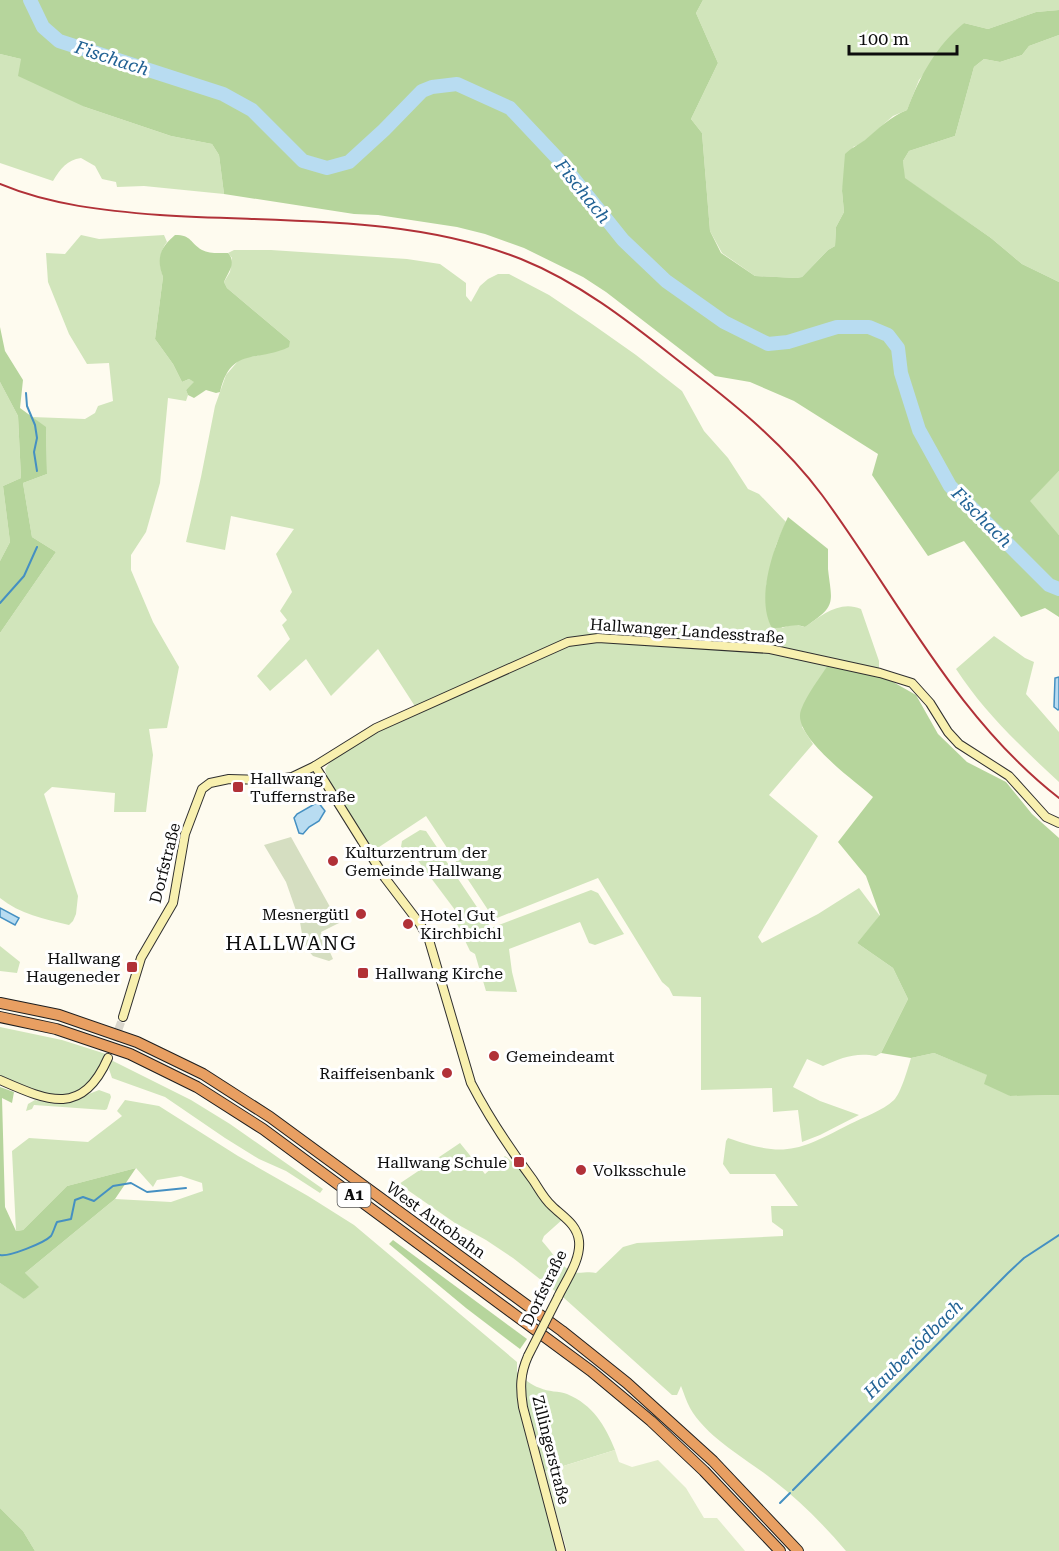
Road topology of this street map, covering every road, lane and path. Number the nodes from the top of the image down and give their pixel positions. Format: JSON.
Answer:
{"nodes":[{"id":1,"x":376,"y":728,"type":"joint"},
{"id":2,"x":315,"y":766,"type":"junction"},
{"id":3,"x":1059,"y":824,"type":"edge"},
{"id":4,"x":0,"y":1003,"type":"edge"},
{"id":5,"x":0,"y":1017,"type":"edge"},
{"id":6,"x":123,"y":1017,"type":"tunnel mouth"},
{"id":7,"x":108,"y":1058,"type":"tunnel mouth"},
{"id":8,"x":0,"y":1080,"type":"edge"},
{"id":9,"x":528,"y":1356,"type":"joint"},
{"id":10,"x":561,"y":1551,"type":"edge"},
{"id":11,"x":780,"y":1551,"type":"edge"},
{"id":12,"x":798,"y":1551,"type":"edge"}],
"edges":[{"from":1,"to":2,"type":"street","name":"Dorfstraße"},
{"from":1,"to":3,"type":"street","name":"Hallwanger Landesstraße"},
{"from":2,"to":6,"type":"street","name":"Dorfstraße"},
{"from":2,"to":9,"type":"street","name":"Dorfstraße","bridge":true},
{"from":4,"to":12,"type":"highway","name":"West Autobahn","number":"A1"},
{"from":5,"to":11,"type":"highway","name":"West Autobahn","number":"A1"},
{"from":7,"to":8,"type":"street"},
{"from":9,"to":10,"type":"street","name":"Zillingerstraße"}]}
